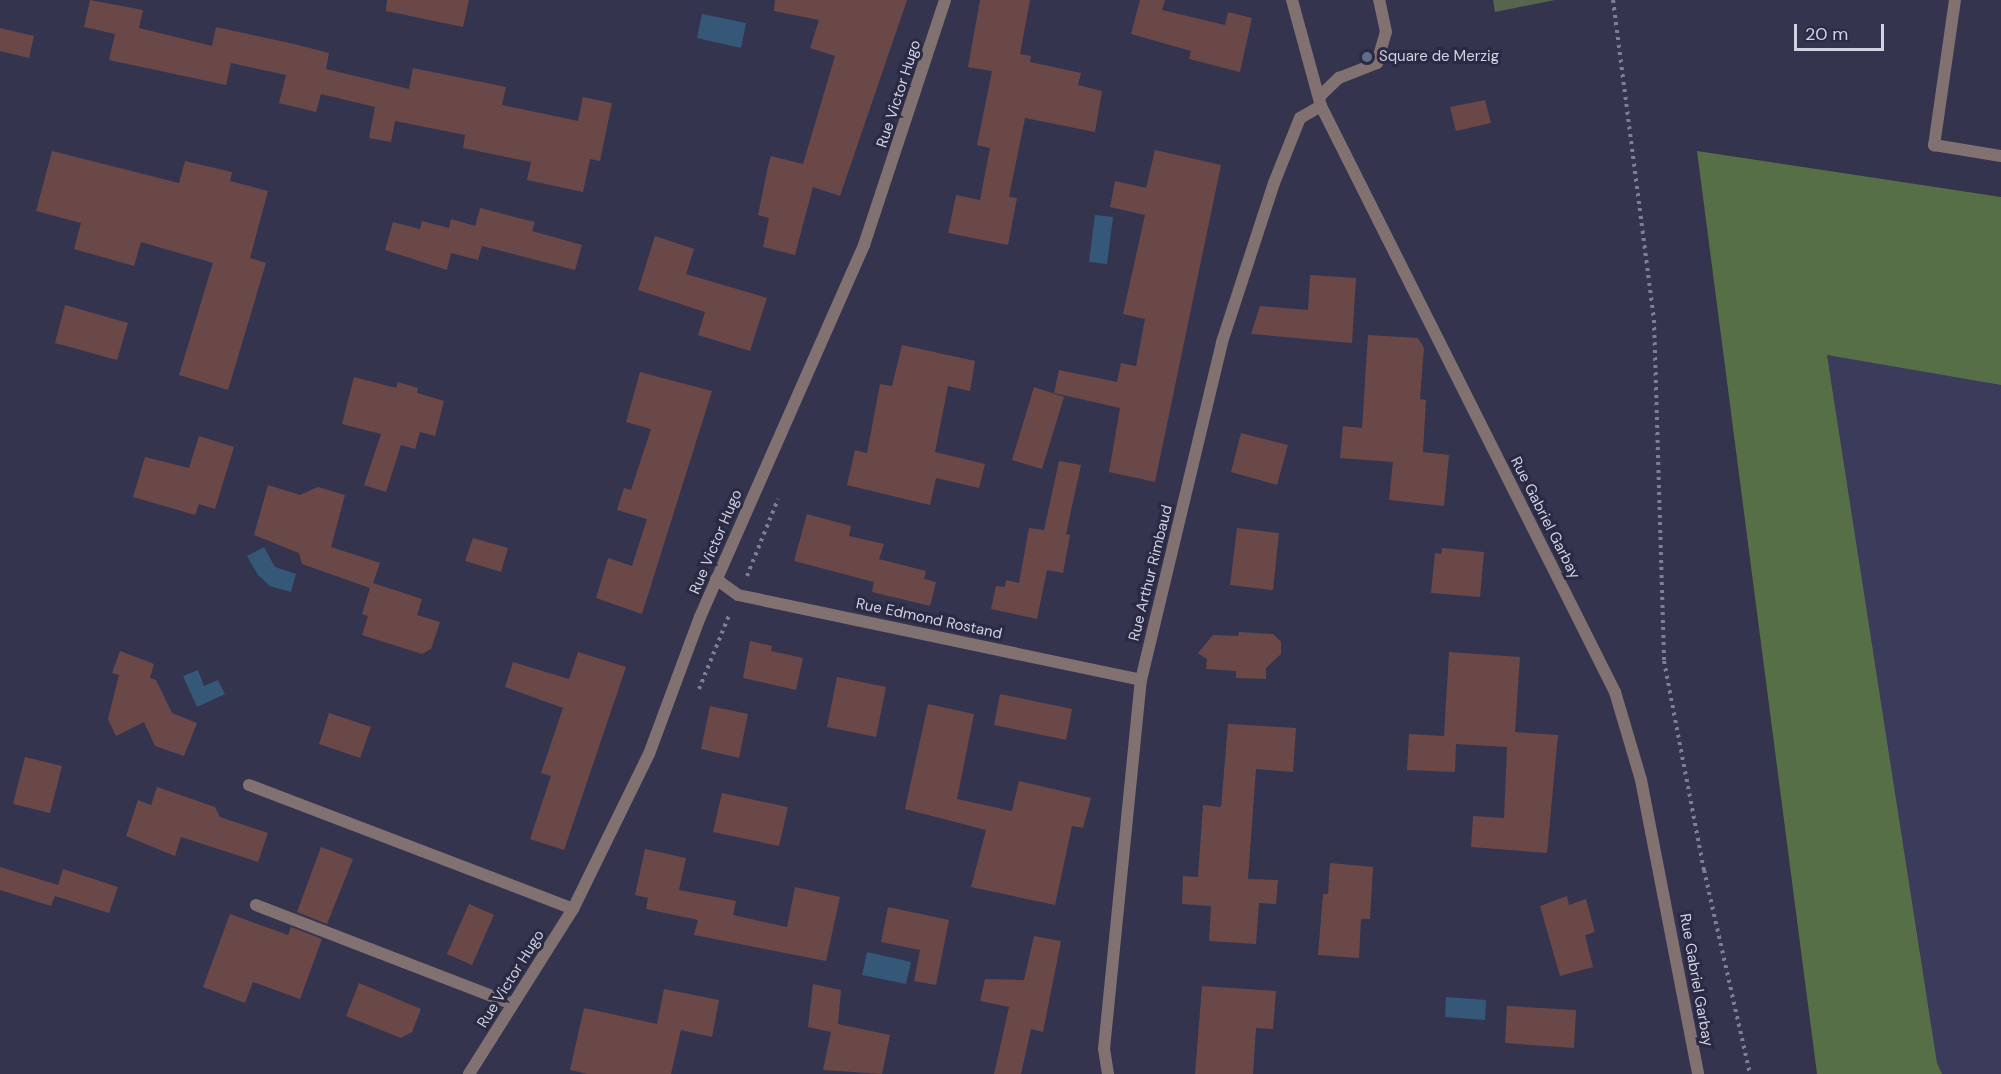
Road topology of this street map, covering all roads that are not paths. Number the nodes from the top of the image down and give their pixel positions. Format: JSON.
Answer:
{"nodes":[{"id":1,"x":945,"y":0,"type":"edge"},
{"id":2,"x":1292,"y":0,"type":"edge"},
{"id":3,"x":1378,"y":0,"type":"edge"},
{"id":4,"x":1954,"y":0,"type":"edge"},
{"id":5,"x":1320,"y":102,"type":"junction"},
{"id":6,"x":2001,"y":156,"type":"edge"},
{"id":7,"x":716,"y":579,"type":"junction"},
{"id":8,"x":1141,"y":680,"type":"junction"},
{"id":9,"x":249,"y":784,"type":"dead end"},
{"id":10,"x":256,"y":905,"type":"dead end"},
{"id":11,"x":573,"y":909,"type":"junction"},
{"id":12,"x":513,"y":1004,"type":"junction"},
{"id":13,"x":469,"y":1074,"type":"edge"},
{"id":14,"x":1108,"y":1074,"type":"edge"},
{"id":15,"x":1698,"y":1074,"type":"edge"}],
"edges":[{"from":1,"to":7,"type":"street","name":"Rue Victor Hugo"},
{"from":2,"to":5,"type":"street","name":"Rue Gabriel Garbay"},
{"from":3,"to":5,"type":"street","name":"Rue Arthur Rimbaud"},
{"from":4,"to":6,"type":"street"},
{"from":5,"to":8,"type":"street","name":"Rue Arthur Rimbaud"},
{"from":5,"to":15,"type":"street","name":"Rue Gabriel Garbay"},
{"from":7,"to":8,"type":"street","name":"Rue Edmond Rostand"},
{"from":7,"to":11,"type":"street","name":"Rue Victor Hugo"},
{"from":8,"to":14,"type":"street","name":"Rue Arthur Rimbaud"},
{"from":9,"to":11,"type":"street"},
{"from":10,"to":12,"type":"street"},
{"from":11,"to":12,"type":"street","name":"Rue Victor Hugo"},
{"from":12,"to":13,"type":"street","name":"Rue Victor Hugo"}]}
